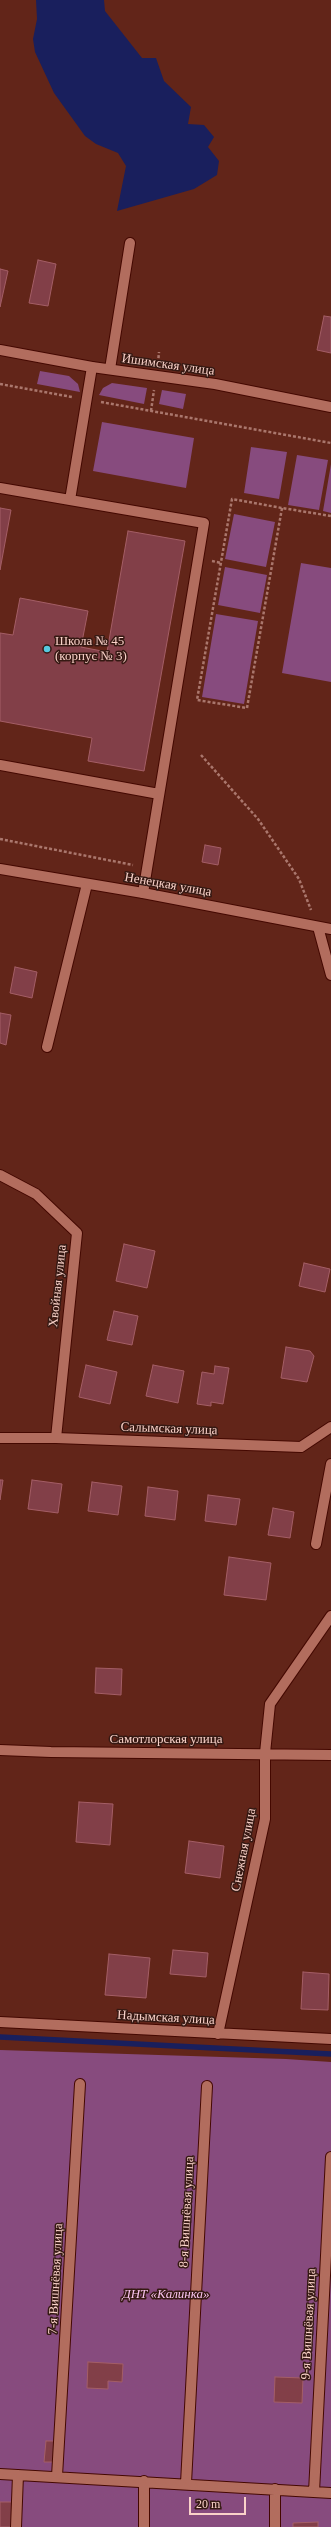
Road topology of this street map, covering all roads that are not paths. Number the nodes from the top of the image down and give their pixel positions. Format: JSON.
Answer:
{"nodes":[{"id":1,"x":130,"y":243,"type":"dead end"},
{"id":2,"x":0,"y":350,"type":"edge"},
{"id":3,"x":92,"y":367,"type":"junction"},
{"id":4,"x":110,"y":370,"type":"junction"},
{"id":5,"x":331,"y":407,"type":"edge"},
{"id":6,"x":0,"y":488,"type":"edge"},
{"id":7,"x":70,"y":500,"type":"junction"},
{"id":8,"x":0,"y":765,"type":"edge"},
{"id":9,"x":160,"y":794,"type":"junction"},
{"id":10,"x":0,"y":869,"type":"edge"},
{"id":11,"x":87,"y":884,"type":"junction"},
{"id":12,"x":143,"y":893,"type":"junction"},
{"id":13,"x":318,"y":927,"type":"junction"},
{"id":14,"x":331,"y":929,"type":"edge"},
{"id":15,"x":331,"y":975,"type":"edge"},
{"id":16,"x":47,"y":1046,"type":"dead end"},
{"id":17,"x":0,"y":1175,"type":"edge"},
{"id":18,"x":331,"y":1427,"type":"edge"},
{"id":19,"x":0,"y":1438,"type":"edge"},
{"id":20,"x":56,"y":1438,"type":"junction"},
{"id":21,"x":331,"y":1464,"type":"edge"},
{"id":22,"x":316,"y":1544,"type":"dead end"},
{"id":23,"x":331,"y":1616,"type":"edge"},
{"id":24,"x":0,"y":1750,"type":"edge"},
{"id":25,"x":265,"y":1753,"type":"junction"},
{"id":26,"x":331,"y":1755,"type":"edge"},
{"id":27,"x":0,"y":2022,"type":"edge"},
{"id":28,"x":218,"y":2034,"type":"junction"},
{"id":29,"x":331,"y":2039,"type":"edge"},
{"id":30,"x":80,"y":2084,"type":"dead end"},
{"id":31,"x":207,"y":2086,"type":"dead end"},
{"id":32,"x":331,"y":2157,"type":"edge"},
{"id":33,"x":0,"y":2474,"type":"edge"},
{"id":34,"x":18,"y":2475,"type":"junction"},
{"id":35,"x":57,"y":2476,"type":"junction"},
{"id":36,"x":144,"y":2481,"type":"junction"},
{"id":37,"x":186,"y":2483,"type":"junction"},
{"id":38,"x":275,"y":2489,"type":"junction"},
{"id":39,"x":314,"y":2492,"type":"junction"},
{"id":40,"x":331,"y":2493,"type":"edge"},
{"id":41,"x":16,"y":2527,"type":"edge"},
{"id":42,"x":144,"y":2527,"type":"edge"},
{"id":43,"x":275,"y":2527,"type":"edge"}],
"edges":[{"from":1,"to":4,"type":"street"},
{"from":2,"to":3,"type":"street","name":"Ишимская улица"},
{"from":3,"to":4,"type":"street","name":"Ишимская улица"},
{"from":3,"to":7,"type":"street"},
{"from":4,"to":5,"type":"street","name":"Ишимская улица"},
{"from":6,"to":7,"type":"street"},
{"from":7,"to":9,"type":"street"},
{"from":8,"to":9,"type":"street"},
{"from":9,"to":12,"type":"street"},
{"from":10,"to":11,"type":"street","name":"Ненецкая улица"},
{"from":11,"to":12,"type":"street","name":"Ненецкая улица"},
{"from":11,"to":16,"type":"street"},
{"from":12,"to":13,"type":"street","name":"Ненецкая улица"},
{"from":13,"to":14,"type":"street","name":"Ненецкая улица"},
{"from":13,"to":15,"type":"street"},
{"from":17,"to":20,"type":"street","name":"Хвойная улица"},
{"from":18,"to":20,"type":"street","name":"Салымская улица"},
{"from":19,"to":20,"type":"street","name":"Салымская улица"},
{"from":21,"to":22,"type":"street"},
{"from":23,"to":25,"type":"street","name":"Снежная улица"},
{"from":24,"to":25,"type":"street","name":"Самотлорская улица"},
{"from":25,"to":26,"type":"street","name":"Самотлорская улица"},
{"from":25,"to":28,"type":"street","name":"Снежная улица"},
{"from":27,"to":28,"type":"street","name":"Надымская улица"},
{"from":28,"to":29,"type":"street","name":"Надымская улица"},
{"from":30,"to":35,"type":"street","name":"7-я Вишнёвая улица"},
{"from":31,"to":37,"type":"street","name":"8-я Вишнёвая улица"},
{"from":32,"to":39,"type":"street","name":"9-я Вишнёвая улица"},
{"from":33,"to":34,"type":"street"},
{"from":34,"to":35,"type":"street"},
{"from":34,"to":41,"type":"street"},
{"from":35,"to":36,"type":"street"},
{"from":36,"to":37,"type":"street"},
{"from":36,"to":42,"type":"street"},
{"from":37,"to":38,"type":"street"},
{"from":38,"to":39,"type":"street"},
{"from":38,"to":43,"type":"street"},
{"from":39,"to":40,"type":"street"}]}
